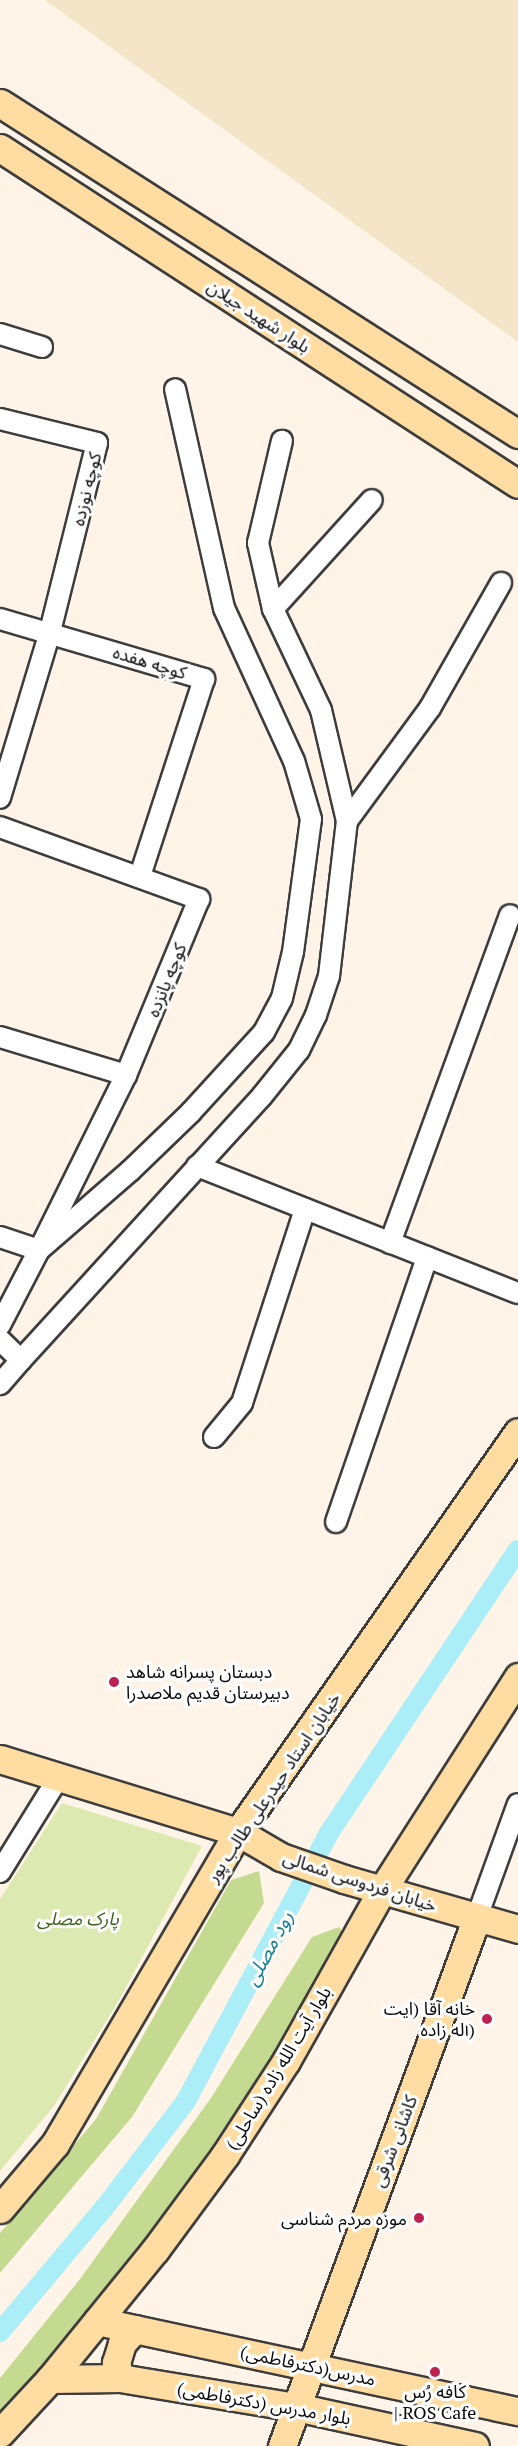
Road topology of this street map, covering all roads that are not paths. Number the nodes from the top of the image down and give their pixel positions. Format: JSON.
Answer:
{"nodes":[{"id":1,"x":0,"y":103,"type":"edge"},
{"id":2,"x":0,"y":148,"type":"edge"},
{"id":3,"x":0,"y":334,"type":"edge"},
{"id":4,"x":42,"y":347,"type":"dead end"},
{"id":5,"x":175,"y":389,"type":"dead end"},
{"id":6,"x":0,"y":419,"type":"edge"},
{"id":7,"x":518,"y":434,"type":"edge"},
{"id":8,"x":282,"y":441,"type":"dead end"},
{"id":9,"x":518,"y":484,"type":"edge"},
{"id":10,"x":372,"y":500,"type":"dead end"},
{"id":11,"x":501,"y":584,"type":"dead end"},
{"id":12,"x":273,"y":609,"type":"junction"},
{"id":13,"x":0,"y":619,"type":"edge"},
{"id":14,"x":50,"y":632,"type":"junction"},
{"id":15,"x":0,"y":798,"type":"edge"},
{"id":16,"x":347,"y":821,"type":"junction"},
{"id":17,"x":0,"y":826,"type":"edge"},
{"id":18,"x":140,"y":876,"type":"junction"},
{"id":19,"x":510,"y":915,"type":"dead end"},
{"id":20,"x":0,"y":1037,"type":"edge"},
{"id":21,"x":126,"y":1076,"type":"junction"},
{"id":22,"x":197,"y":1166,"type":"junction"},
{"id":23,"x":305,"y":1209,"type":"junction"},
{"id":24,"x":0,"y":1237,"type":"edge"},
{"id":25,"x":390,"y":1243,"type":"junction"},
{"id":26,"x":39,"y":1250,"type":"junction"},
{"id":27,"x":427,"y":1257,"type":"junction"},
{"id":28,"x":518,"y":1293,"type":"edge"},
{"id":29,"x":0,"y":1325,"type":"edge"},
{"id":30,"x":0,"y":1340,"type":"edge"},
{"id":31,"x":21,"y":1360,"type":"junction"},
{"id":32,"x":0,"y":1384,"type":"edge"},
{"id":33,"x":518,"y":1432,"type":"edge"},
{"id":34,"x":214,"y":1437,"type":"dead end"},
{"id":35,"x":336,"y":1522,"type":"dead end"},
{"id":36,"x":518,"y":1677,"type":"edge"},
{"id":37,"x":0,"y":1759,"type":"edge"},
{"id":38,"x":59,"y":1777,"type":"junction"},
{"id":39,"x":518,"y":1804,"type":"edge"},
{"id":40,"x":238,"y":1832,"type":"junction"},
{"id":41,"x":0,"y":1872,"type":"edge"},
{"id":42,"x":382,"y":1890,"type":"junction"},
{"id":43,"x":477,"y":1917,"type":"junction"},
{"id":44,"x":518,"y":1929,"type":"edge"},
{"id":45,"x":0,"y":2209,"type":"edge"},
{"id":46,"x":97,"y":2321,"type":"junction"},
{"id":47,"x":135,"y":2329,"type":"junction"},
{"id":48,"x":310,"y":2366,"type":"junction"},
{"id":49,"x":120,"y":2378,"type":"junction"},
{"id":50,"x":50,"y":2379,"type":"junction"},
{"id":51,"x":296,"y":2407,"type":"junction"},
{"id":52,"x":518,"y":2411,"type":"edge"},
{"id":53,"x":0,"y":2433,"type":"edge"},
{"id":54,"x":282,"y":2446,"type":"edge"},
{"id":55,"x":475,"y":2446,"type":"edge"}],
"edges":[{"from":1,"to":7,"type":"main road"},
{"from":2,"to":9,"type":"main road","name":"بلوار شهید جیلان"},
{"from":3,"to":4,"type":"street"},
{"from":5,"to":26,"type":"street"},
{"from":6,"to":14,"type":"street","name":"کوچه نوزده"},
{"from":8,"to":12,"type":"street"},
{"from":10,"to":12,"type":"street"},
{"from":11,"to":16,"type":"street"},
{"from":12,"to":16,"type":"street"},
{"from":13,"to":14,"type":"street","name":"کوچه هفده"},
{"from":14,"to":15,"type":"street"},
{"from":14,"to":18,"type":"street","name":"کوچه هفده"},
{"from":16,"to":22,"type":"street"},
{"from":17,"to":18,"type":"street","name":"کوچه پانزده"},
{"from":18,"to":21,"type":"street","name":"کوچه پانزده"},
{"from":19,"to":25,"type":"street"},
{"from":20,"to":21,"type":"street"},
{"from":21,"to":26,"type":"street","name":"کوچه پانزده"},
{"from":22,"to":23,"type":"street"},
{"from":22,"to":31,"type":"street"},
{"from":23,"to":25,"type":"street"},
{"from":23,"to":34,"type":"street"},
{"from":24,"to":26,"type":"street"},
{"from":25,"to":27,"type":"street"},
{"from":26,"to":29,"type":"street","name":"کوچه پانزده"},
{"from":27,"to":28,"type":"street"},
{"from":27,"to":35,"type":"street"},
{"from":30,"to":31,"type":"street"},
{"from":31,"to":32,"type":"street"},
{"from":33,"to":40,"type":"main road","name":"خیابان استاد حیدرعلی طالب پور"},
{"from":36,"to":42,"type":"main road","name":"بلوار آیت الله زاده (ساحلی)"},
{"from":37,"to":38,"type":"main road","name":"خیابان فردوسی شمالی"},
{"from":38,"to":40,"type":"main road","name":"خیابان فردوسی شمالی"},
{"from":38,"to":41,"type":"street"},
{"from":39,"to":43,"type":"street"},
{"from":40,"to":42,"type":"main road","name":"خیابان فردوسی شمالی"},
{"from":40,"to":45,"type":"main road","name":"خیابان استاد حیدرعلی طالب پور"},
{"from":42,"to":43,"type":"main road","name":"خیابان فردوسی شمالی"},
{"from":42,"to":46,"type":"main road","name":"بلوار آیت الله زاده (ساحلی)"},
{"from":43,"to":44,"type":"main road","name":"خیابان فردوسی شمالی"},
{"from":43,"to":48,"type":"main road","name":"کاشانی شرقی"},
{"from":46,"to":47,"type":"main road","name":"مدرس(دکترفاطمی)"},
{"from":46,"to":50,"type":"main road","name":"بلوار آیت الله زاده (ساحلی)"},
{"from":47,"to":48,"type":"main road","name":"مدرس(دکترفاطمی)"},
{"from":47,"to":49,"type":"main road"},
{"from":48,"to":51,"type":"main road","name":"کاشانی شرقی"},
{"from":48,"to":52,"type":"main road","name":"مدرس(دکترفاطمی)"},
{"from":49,"to":50,"type":"main road","name":"بلوار مدرس (دکترفاطمی)"},
{"from":49,"to":51,"type":"main road","name":"بلوار مدرس (دکترفاطمی)"},
{"from":50,"to":53,"type":"main road","name":"بلوار آیت الله زاده (ساحلی)"},
{"from":51,"to":54,"type":"main road","name":"کاشانی شرقی"},
{"from":51,"to":55,"type":"main road","name":"بلوار مدرس (دکترفاطمی)"}]}
